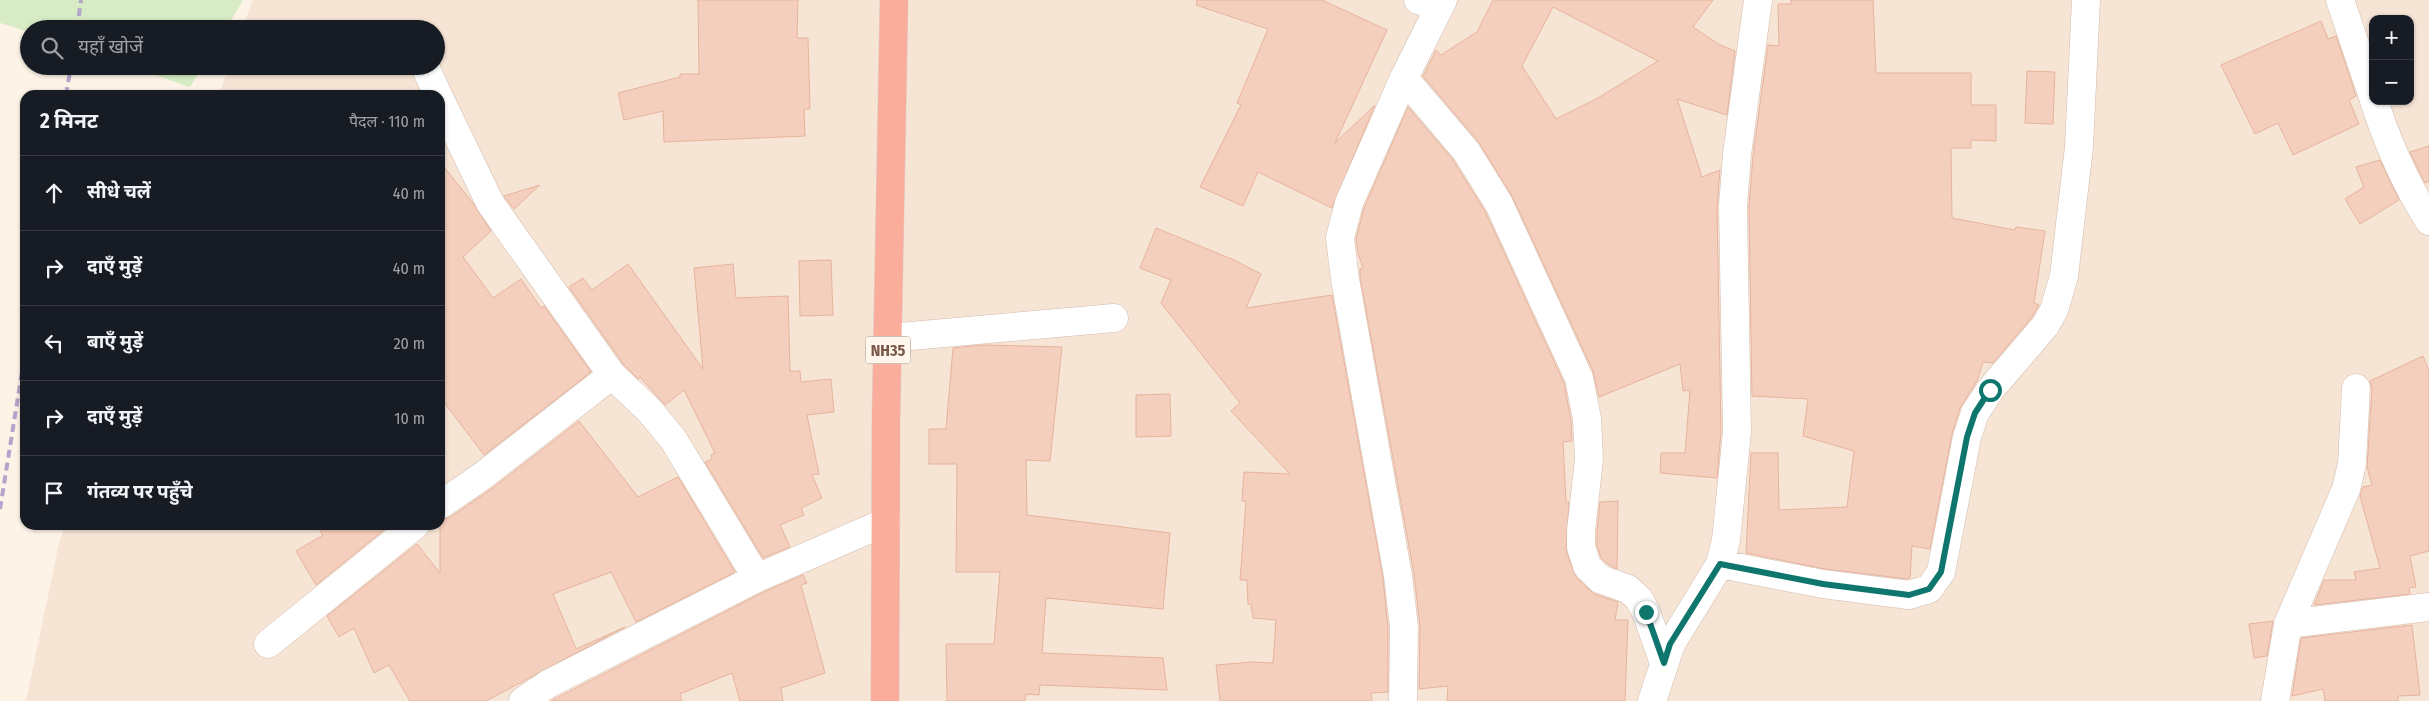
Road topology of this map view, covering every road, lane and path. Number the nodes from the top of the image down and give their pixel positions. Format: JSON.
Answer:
{"nodes":[{"id":1,"x":894,"y":0,"type":"edge"},
{"id":2,"x":1758,"y":0,"type":"edge"},
{"id":3,"x":2086,"y":0,"type":"edge"},
{"id":4,"x":2340,"y":0,"type":"edge"},
{"id":5,"x":1433,"y":2,"type":"edge"},
{"id":6,"x":429,"y":75,"type":"edge"},
{"id":7,"x":1404,"y":78,"type":"junction"},
{"id":8,"x":2369,"y":85,"type":"edge"},
{"id":9,"x":436,"y":90,"type":"edge"},
{"id":10,"x":2375,"y":105,"type":"edge"},
{"id":11,"x":445,"y":109,"type":"edge"},
{"id":12,"x":2429,"y":221,"type":"edge"},
{"id":13,"x":1114,"y":318,"type":"dead end"},
{"id":14,"x":888,"y":338,"type":"junction"},
{"id":15,"x":612,"y":375,"type":"junction"},
{"id":16,"x":2356,"y":388,"type":"dead end"},
{"id":17,"x":445,"y":501,"type":"edge"},
{"id":18,"x":886,"y":522,"type":"junction"},
{"id":19,"x":409,"y":530,"type":"edge"},
{"id":20,"x":1720,"y":564,"type":"junction"},
{"id":21,"x":757,"y":578,"type":"junction"},
{"id":22,"x":2429,"y":607,"type":"edge"},
{"id":23,"x":2288,"y":624,"type":"junction"},
{"id":24,"x":268,"y":644,"type":"dead end"},
{"id":25,"x":1664,"y":663,"type":"junction"},
{"id":26,"x":523,"y":701,"type":"edge"},
{"id":27,"x":885,"y":701,"type":"edge"},
{"id":28,"x":1403,"y":701,"type":"edge"},
{"id":29,"x":1652,"y":701,"type":"edge"},
{"id":30,"x":2275,"y":701,"type":"edge"}],
"edges":[{"from":1,"to":14,"type":"highway","number":"NH35"},
{"from":2,"to":20,"type":"street"},
{"from":3,"to":20,"type":"street"},
{"from":4,"to":8,"type":"street"},
{"from":5,"to":7,"type":"street"},
{"from":6,"to":9,"type":"street"},
{"from":7,"to":25,"type":"street"},
{"from":7,"to":28,"type":"street"},
{"from":10,"to":12,"type":"street"},
{"from":11,"to":15,"type":"street"},
{"from":13,"to":14,"type":"street"},
{"from":14,"to":18,"type":"highway","number":"NH35"},
{"from":15,"to":17,"type":"street"},
{"from":15,"to":21,"type":"street"},
{"from":16,"to":23,"type":"street"},
{"from":18,"to":21,"type":"street"},
{"from":18,"to":27,"type":"highway","number":"NH35"},
{"from":19,"to":24,"type":"street"},
{"from":20,"to":25,"type":"street"},
{"from":21,"to":26,"type":"street"},
{"from":22,"to":23,"type":"street"},
{"from":23,"to":30,"type":"street"},
{"from":25,"to":29,"type":"street"}]}
